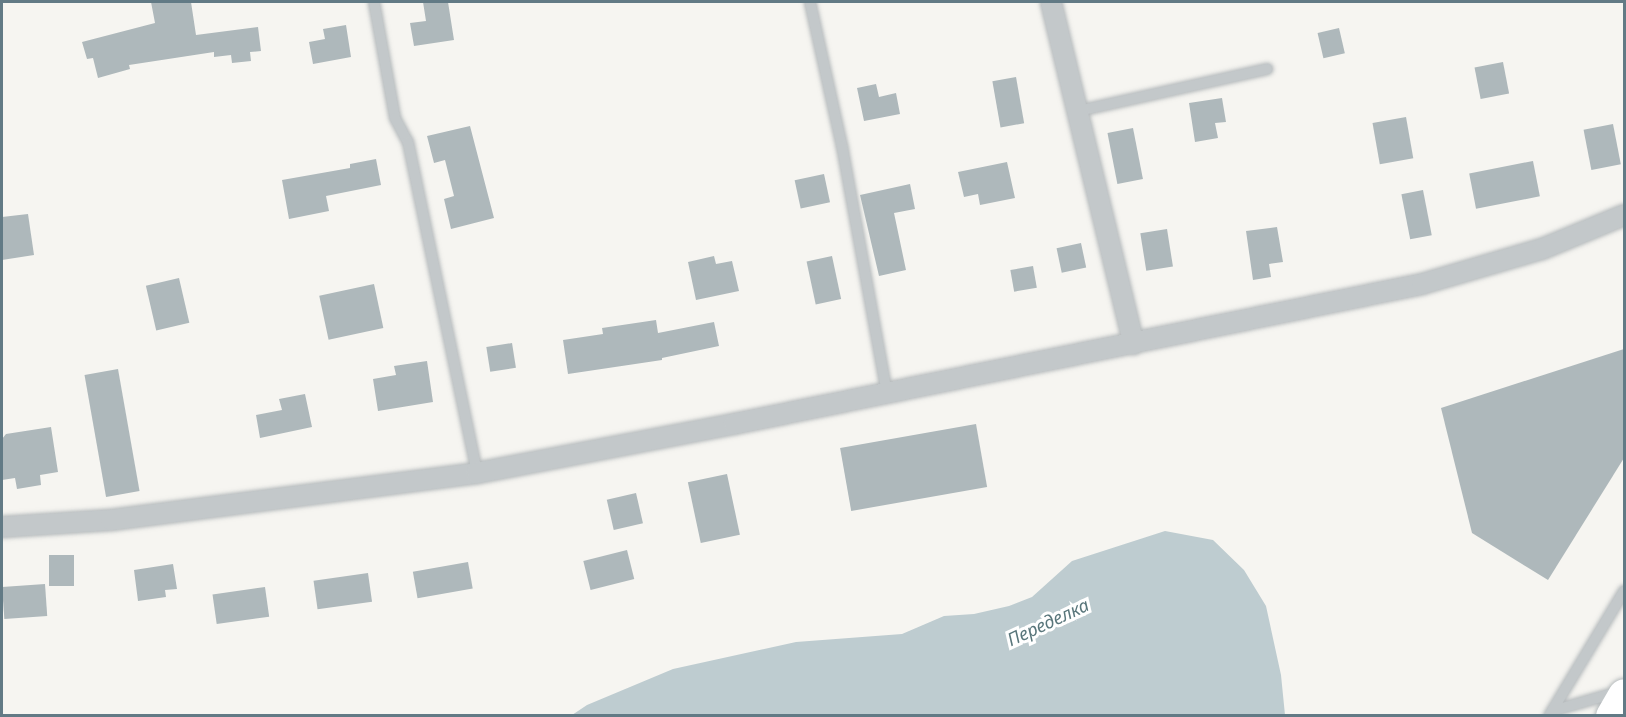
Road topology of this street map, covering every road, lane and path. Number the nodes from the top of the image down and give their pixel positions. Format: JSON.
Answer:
{"nodes":[{"id":1,"x":374,"y":2,"type":"edge"},
{"id":2,"x":810,"y":2,"type":"edge"},
{"id":3,"x":1051,"y":2,"type":"edge"},
{"id":4,"x":1267,"y":69,"type":"dead end"},
{"id":5,"x":1078,"y":111,"type":"junction"},
{"id":6,"x":1624,"y":215,"type":"edge"},
{"id":7,"x":1134,"y":344,"type":"junction"},
{"id":8,"x":887,"y":393,"type":"junction"},
{"id":9,"x":477,"y":473,"type":"junction"},
{"id":10,"x":2,"y":527,"type":"edge"},
{"id":11,"x":1624,"y":591,"type":"edge"},
{"id":12,"x":1624,"y":693,"type":"edge"},
{"id":13,"x":1550,"y":713,"type":"edge"},
{"id":14,"x":1612,"y":716,"type":"edge"}],
"edges":[{"from":1,"to":9,"type":"lane"},
{"from":2,"to":8,"type":"lane"},
{"from":3,"to":5,"type":"street"},
{"from":4,"to":5,"type":"lane"},
{"from":5,"to":7,"type":"street"},
{"from":6,"to":7,"type":"street"},
{"from":7,"to":8,"type":"street"},
{"from":8,"to":9,"type":"street"},
{"from":9,"to":10,"type":"street"},
{"from":11,"to":13,"type":"lane"},
{"from":12,"to":13,"type":"lane"},
{"from":12,"to":14,"type":"highway"}]}
